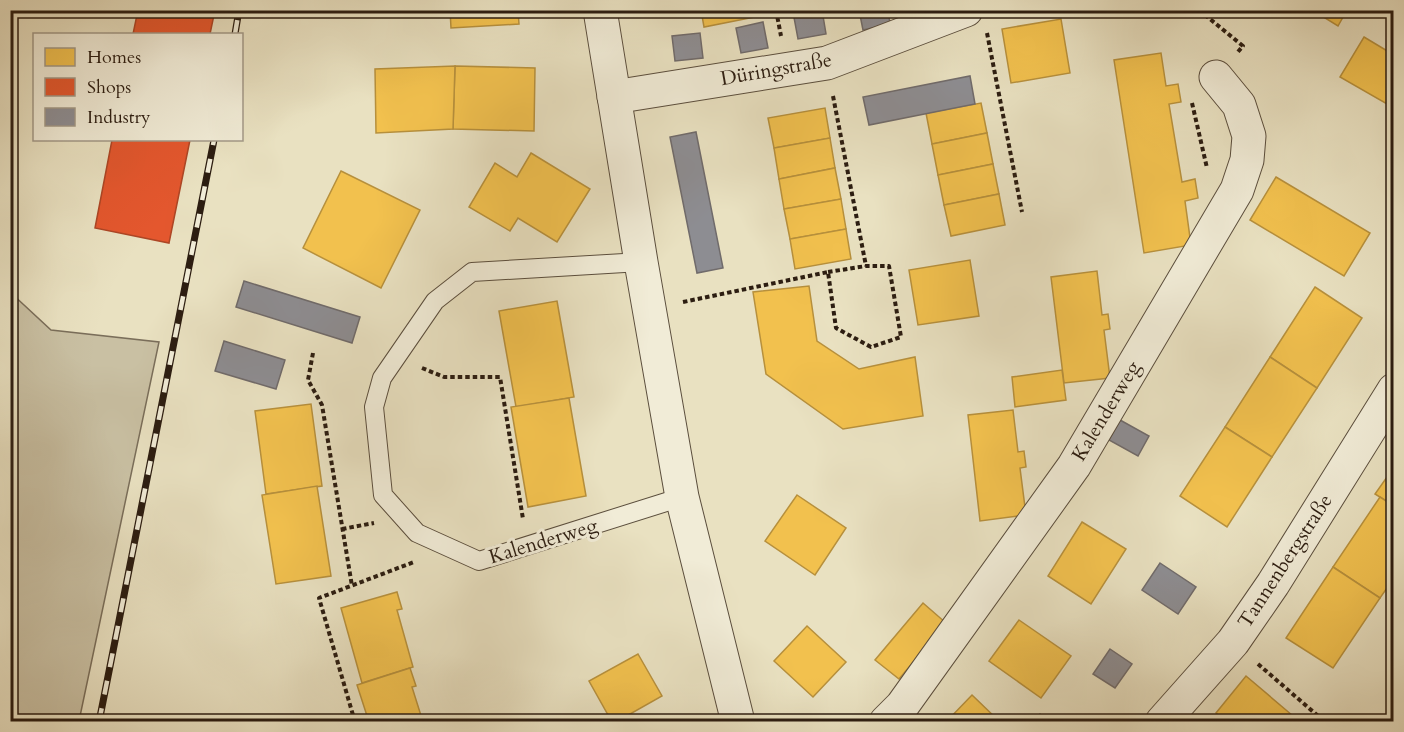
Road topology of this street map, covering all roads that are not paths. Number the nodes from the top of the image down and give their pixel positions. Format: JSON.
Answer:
{"nodes":[{"id":1,"x":600,"y":10,"type":"edge"},
{"id":2,"x":976,"y":16,"type":"edge"},
{"id":3,"x":1216,"y":77,"type":"dead end"},
{"id":4,"x":614,"y":97,"type":"junction"},
{"id":5,"x":640,"y":262,"type":"junction"},
{"id":6,"x":1394,"y":390,"type":"edge"},
{"id":7,"x":682,"y":497,"type":"junction"},
{"id":8,"x":738,"y":722,"type":"edge"},
{"id":9,"x":886,"y":722,"type":"edge"},
{"id":10,"x":1162,"y":722,"type":"edge"}],
"edges":[{"from":1,"to":4,"type":"street"},
{"from":2,"to":4,"type":"street","name":"Düringstraße"},
{"from":3,"to":9,"type":"street","name":"Kalenderweg"},
{"from":4,"to":5,"type":"street"},
{"from":5,"to":7,"type":"street"},
{"from":5,"to":7,"type":"lane","name":"Kalenderweg"},
{"from":6,"to":10,"type":"street","name":"Tannenbergstraße"},
{"from":7,"to":8,"type":"street"}]}
